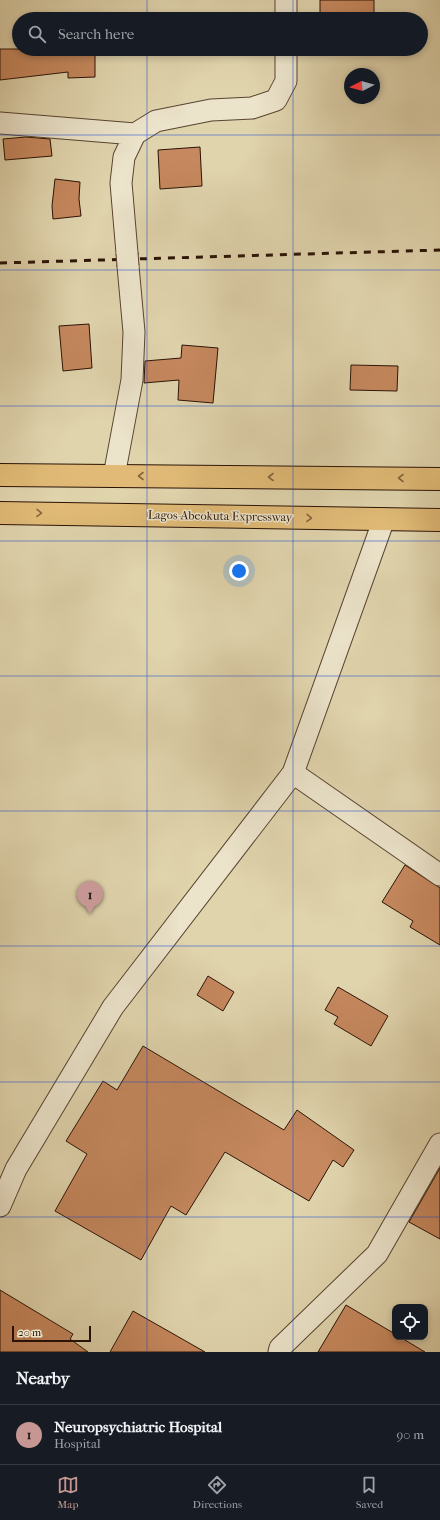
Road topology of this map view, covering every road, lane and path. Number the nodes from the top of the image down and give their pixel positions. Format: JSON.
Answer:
{"nodes":[{"id":1,"x":286,"y":0,"type":"edge"},
{"id":2,"x":286,"y":12,"type":"edge"},
{"id":3,"x":286,"y":56,"type":"edge"},
{"id":4,"x":0,"y":123,"type":"edge"},
{"id":5,"x":135,"y":134,"type":"junction"},
{"id":6,"x":0,"y":475,"type":"edge"},
{"id":7,"x":114,"y":476,"type":"junction"},
{"id":8,"x":440,"y":479,"type":"edge"},
{"id":9,"x":0,"y":512,"type":"edge"},
{"id":10,"x":384,"y":519,"type":"junction"},
{"id":11,"x":440,"y":520,"type":"edge"},
{"id":12,"x":292,"y":773,"type":"junction"},
{"id":13,"x":440,"y":875,"type":"edge"},
{"id":14,"x":440,"y":1144,"type":"edge"},
{"id":15,"x":0,"y":1206,"type":"edge"},
{"id":16,"x":279,"y":1352,"type":"edge"}],
"edges":[{"from":1,"to":2,"type":"street"},
{"from":3,"to":5,"type":"street"},
{"from":4,"to":5,"type":"street"},
{"from":5,"to":7,"type":"street"},
{"from":6,"to":7,"type":"highway"},
{"from":8,"to":7,"type":"highway","one_way":true},
{"from":9,"to":10,"type":"highway","name":"Lagos-Abeokuta Expressway","one_way":true},
{"from":10,"to":11,"type":"highway","name":"Lagos-Abeokuta Expressway"},
{"from":10,"to":12,"type":"street"},
{"from":12,"to":13,"type":"street"},
{"from":12,"to":15,"type":"street"},
{"from":14,"to":16,"type":"street"}]}
